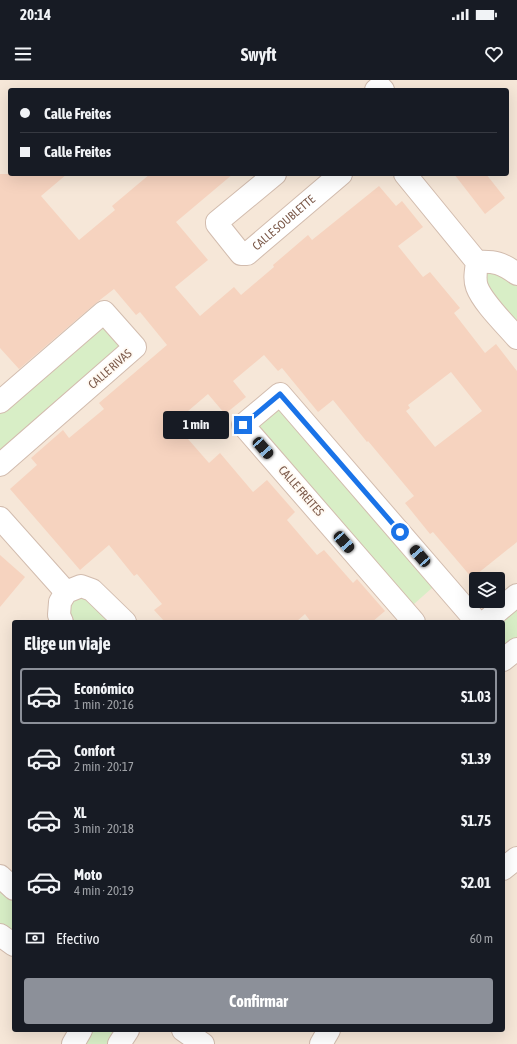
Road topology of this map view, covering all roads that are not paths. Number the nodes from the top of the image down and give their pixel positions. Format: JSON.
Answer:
{"nodes":[{"id":1,"x":273,"y":176,"type":"edge"},
{"id":2,"x":339,"y":176,"type":"edge"},
{"id":3,"x":407,"y":176,"type":"edge"},
{"id":4,"x":477,"y":262,"type":"junction"},
{"id":5,"x":517,"y":274,"type":"edge"},
{"id":6,"x":517,"y":338,"type":"edge"},
{"id":7,"x":0,"y":402,"type":"edge"},
{"id":8,"x":0,"y":465,"type":"edge"},
{"id":9,"x":0,"y":518,"type":"edge"},
{"id":10,"x":66,"y":592,"type":"junction"},
{"id":11,"x":517,"y":595,"type":"edge"},
{"id":12,"x":61,"y":620,"type":"edge"},
{"id":13,"x":123,"y":620,"type":"edge"},
{"id":14,"x":412,"y":620,"type":"edge"},
{"id":15,"x":476,"y":620,"type":"edge"},
{"id":16,"x":487,"y":620,"type":"edge"},
{"id":17,"x":0,"y":876,"type":"edge"},
{"id":18,"x":12,"y":887,"type":"edge"},
{"id":19,"x":0,"y":935,"type":"edge"},
{"id":20,"x":12,"y":944,"type":"edge"},
{"id":21,"x":80,"y":1032,"type":"edge"},
{"id":22,"x":127,"y":1032,"type":"edge"},
{"id":23,"x":185,"y":1032,"type":"edge"},
{"id":24,"x":328,"y":1032,"type":"edge"},
{"id":25,"x":73,"y":1044,"type":"edge"},
{"id":26,"x":119,"y":1044,"type":"edge"},
{"id":27,"x":203,"y":1044,"type":"edge"},
{"id":28,"x":321,"y":1044,"type":"edge"}],
"edges":[{"from":1,"to":2,"type":"street","name":"CALLE SOUBLETTE"},
{"from":3,"to":4,"type":"street"},
{"from":4,"to":5,"type":"street"},
{"from":4,"to":6,"type":"street"},
{"from":7,"to":8,"type":"street","name":"CALLE RIVAS"},
{"from":9,"to":10,"type":"street"},
{"from":10,"to":12,"type":"street"},
{"from":10,"to":13,"type":"street"},
{"from":11,"to":16,"type":"street"},
{"from":14,"to":15,"type":"street","name":"CALLE FREITES"},
{"from":17,"to":18,"type":"street"},
{"from":19,"to":20,"type":"street"},
{"from":21,"to":25,"type":"street"},
{"from":22,"to":26,"type":"street"},
{"from":23,"to":27,"type":"street"},
{"from":24,"to":28,"type":"street"}]}
